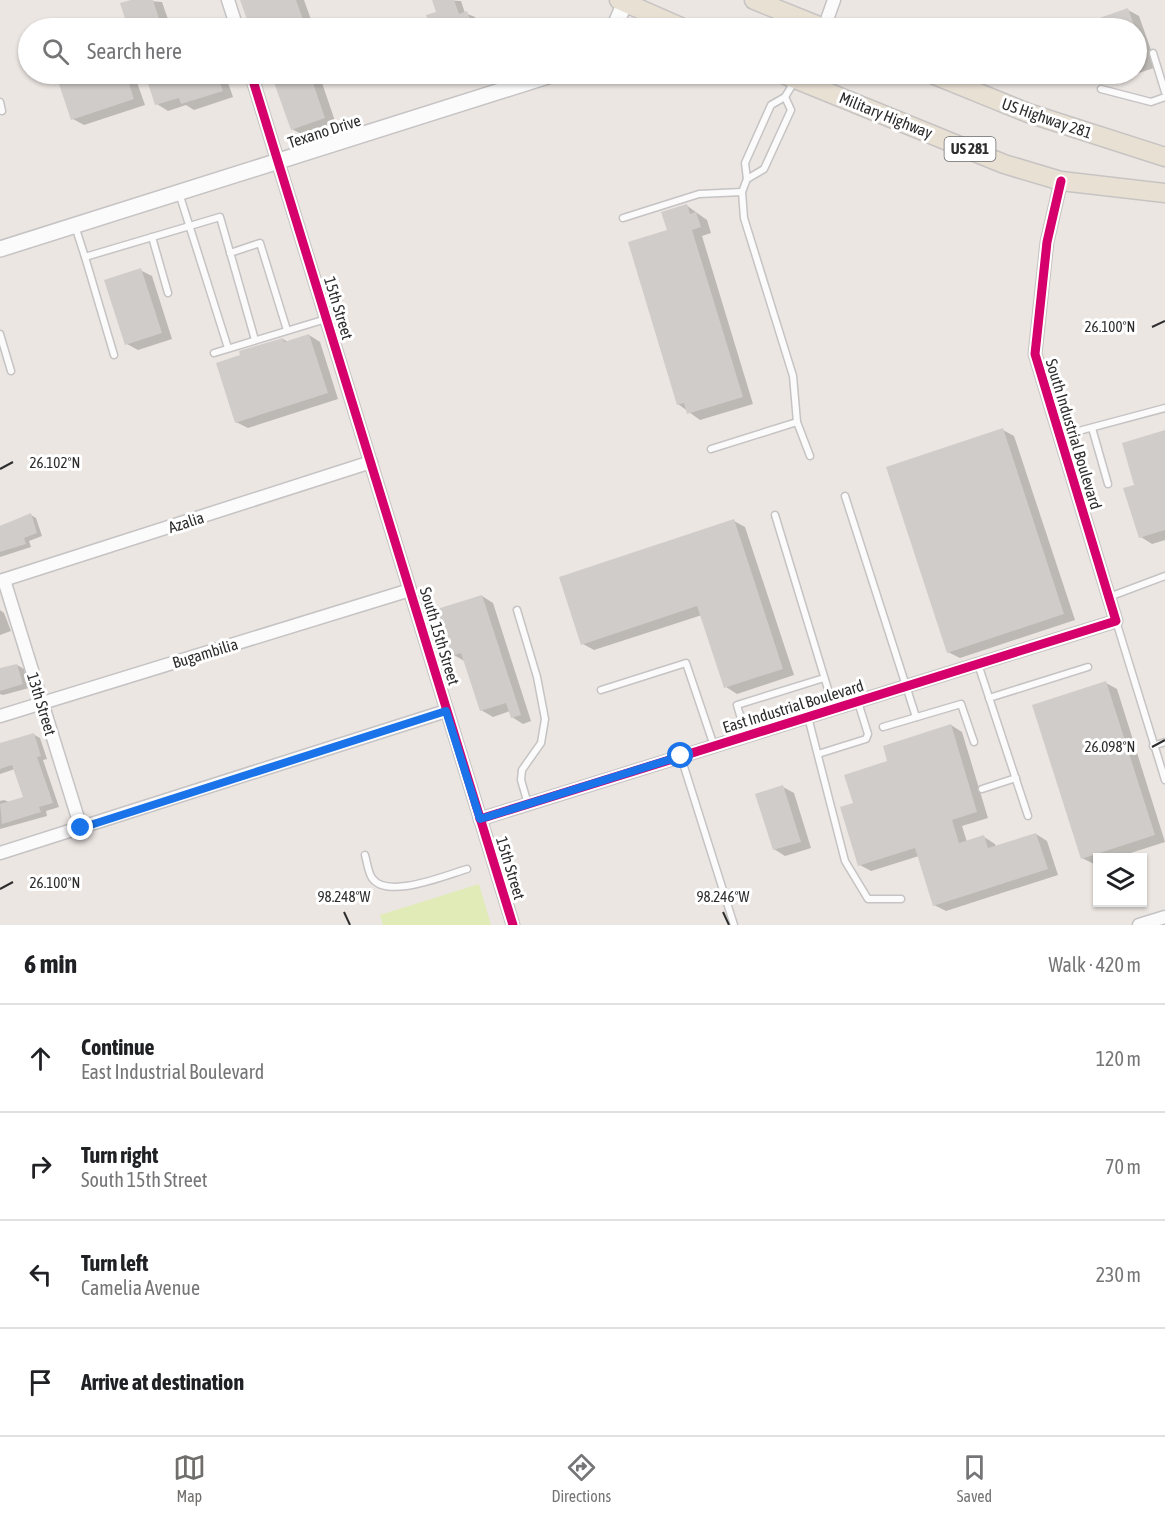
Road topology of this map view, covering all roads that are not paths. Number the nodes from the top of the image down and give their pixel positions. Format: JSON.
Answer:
{"nodes":[{"id":1,"x":228,"y":0,"type":"edge"},
{"id":2,"x":754,"y":0,"type":"edge"},
{"id":3,"x":834,"y":0,"type":"edge"},
{"id":4,"x":623,"y":1,"type":"edge"},
{"id":5,"x":234,"y":18,"type":"edge"},
{"id":6,"x":617,"y":18,"type":"edge"},
{"id":7,"x":660,"y":18,"type":"edge"},
{"id":8,"x":799,"y":18,"type":"edge"},
{"id":9,"x":828,"y":18,"type":"edge"},
{"id":10,"x":1153,"y":53,"type":"dead end"},
{"id":11,"x":254,"y":84,"type":"edge"},
{"id":12,"x":523,"y":84,"type":"edge"},
{"id":13,"x":792,"y":84,"type":"edge"},
{"id":14,"x":813,"y":84,"type":"edge"},
{"id":15,"x":957,"y":84,"type":"edge"},
{"id":16,"x":1101,"y":89,"type":"dead end"},
{"id":17,"x":1165,"y":92,"type":"edge"},
{"id":18,"x":785,"y":97,"type":"junction"},
{"id":19,"x":1165,"y":97,"type":"edge"},
{"id":20,"x":0,"y":102,"type":"edge"},
{"id":21,"x":2,"y":111,"type":"dead end"},
{"id":22,"x":1165,"y":157,"type":"edge"},
{"id":23,"x":279,"y":162,"type":"junction"},
{"id":24,"x":747,"y":179,"type":"junction"},
{"id":25,"x":1061,"y":181,"type":"junction"},
{"id":26,"x":742,"y":192,"type":"junction"},
{"id":27,"x":179,"y":193,"type":"junction"},
{"id":28,"x":1165,"y":193,"type":"edge"},
{"id":29,"x":623,"y":218,"type":"dead end"},
{"id":30,"x":74,"y":226,"type":"junction"},
{"id":31,"x":189,"y":226,"type":"junction"},
{"id":32,"x":152,"y":237,"type":"junction"},
{"id":33,"x":0,"y":249,"type":"edge"},
{"id":34,"x":230,"y":253,"type":"junction"},
{"id":35,"x":84,"y":257,"type":"junction"},
{"id":36,"x":168,"y":293,"type":"dead end"},
{"id":37,"x":327,"y":319,"type":"junction"},
{"id":38,"x":287,"y":330,"type":"junction"},
{"id":39,"x":0,"y":334,"type":"edge"},
{"id":40,"x":255,"y":340,"type":"junction"},
{"id":41,"x":228,"y":348,"type":"junction"},
{"id":42,"x":214,"y":353,"type":"dead end"},
{"id":43,"x":114,"y":355,"type":"dead end"},
{"id":44,"x":11,"y":371,"type":"dead end"},
{"id":45,"x":1165,"y":408,"type":"edge"},
{"id":46,"x":797,"y":422,"type":"junction"},
{"id":47,"x":1092,"y":428,"type":"junction"},
{"id":48,"x":1060,"y":436,"type":"junction"},
{"id":49,"x":711,"y":449,"type":"dead end"},
{"id":50,"x":810,"y":456,"type":"dead end"},
{"id":51,"x":371,"y":462,"type":"junction"},
{"id":52,"x":1108,"y":484,"type":"dead end"},
{"id":53,"x":845,"y":496,"type":"dead end"},
{"id":54,"x":775,"y":515,"type":"dead end"},
{"id":55,"x":1165,"y":576,"type":"edge"},
{"id":56,"x":2,"y":580,"type":"edge"},
{"id":57,"x":410,"y":590,"type":"junction"},
{"id":58,"x":1108,"y":597,"type":"junction"},
{"id":59,"x":517,"y":610,"type":"dead end"},
{"id":60,"x":1116,"y":621,"type":"junction"},
{"id":61,"x":978,"y":663,"type":"junction"},
{"id":62,"x":1088,"y":667,"type":"dead end"},
{"id":63,"x":825,"y":678,"type":"junction"},
{"id":64,"x":906,"y":686,"type":"junction"},
{"id":65,"x":601,"y":690,"type":"dead end"},
{"id":66,"x":990,"y":698,"type":"junction"},
{"id":67,"x":858,"y":701,"type":"junction"},
{"id":68,"x":42,"y":703,"type":"junction"},
{"id":69,"x":834,"y":709,"type":"junction"},
{"id":70,"x":446,"y":711,"type":"junction"},
{"id":71,"x":0,"y":717,"type":"edge"},
{"id":72,"x":808,"y":717,"type":"junction"},
{"id":73,"x":916,"y":717,"type":"junction"},
{"id":74,"x":884,"y":727,"type":"dead end"},
{"id":75,"x":746,"y":736,"type":"junction"},
{"id":76,"x":974,"y":742,"type":"dead end"},
{"id":77,"x":1165,"y":742,"type":"edge"},
{"id":78,"x":714,"y":746,"type":"junction"},
{"id":79,"x":1153,"y":746,"type":"junction"},
{"id":80,"x":818,"y":753,"type":"junction"},
{"id":81,"x":681,"y":756,"type":"junction"},
{"id":82,"x":1016,"y":778,"type":"junction"},
{"id":83,"x":1165,"y":780,"type":"edge"},
{"id":84,"x":982,"y":789,"type":"dead end"},
{"id":85,"x":528,"y":804,"type":"junction"},
{"id":86,"x":1028,"y":816,"type":"dead end"},
{"id":87,"x":480,"y":819,"type":"junction"},
{"id":88,"x":81,"y":828,"type":"junction"},
{"id":89,"x":0,"y":853,"type":"edge"},
{"id":90,"x":365,"y":855,"type":"dead end"},
{"id":91,"x":467,"y":869,"type":"dead end"},
{"id":92,"x":901,"y":899,"type":"dead end"},
{"id":93,"x":1165,"y":917,"type":"edge"},
{"id":94,"x":513,"y":925,"type":"edge"},
{"id":95,"x":734,"y":925,"type":"edge"},
{"id":96,"x":1140,"y":925,"type":"edge"}],
"edges":[{"from":1,"to":5,"type":"street"},
{"from":2,"to":8,"type":"main road"},
{"from":3,"to":9,"type":"street"},
{"from":4,"to":6,"type":"street"},
{"from":4,"to":7,"type":"main road"},
{"from":10,"to":17,"type":"lane"},
{"from":11,"to":23,"type":"street"},
{"from":12,"to":23,"type":"street","name":"Texano Drive"},
{"from":13,"to":18,"type":"lane"},
{"from":14,"to":25,"type":"main road","name":"Military Highway","number":"US 281"},
{"from":15,"to":22,"type":"main road","name":"US Highway 281"},
{"from":16,"to":19,"type":"lane"},
{"from":18,"to":24,"type":"lane"},
{"from":18,"to":24,"type":"lane"},
{"from":20,"to":21,"type":"lane"},
{"from":23,"to":27,"type":"street","name":"Texano Drive"},
{"from":23,"to":37,"type":"street","name":"15th Street"},
{"from":24,"to":26,"type":"lane"},
{"from":25,"to":28,"type":"main road","name":"Military Highway","number":"US 281"},
{"from":25,"to":48,"type":"street","name":"South Industrial Boulevard"},
{"from":26,"to":29,"type":"lane"},
{"from":26,"to":46,"type":"lane"},
{"from":27,"to":30,"type":"street","name":"Texano Drive"},
{"from":27,"to":31,"type":"lane"},
{"from":30,"to":33,"type":"street","name":"Texano Drive"},
{"from":30,"to":35,"type":"lane"},
{"from":31,"to":32,"type":"lane"},
{"from":31,"to":34,"type":"lane"},
{"from":31,"to":41,"type":"lane"},
{"from":32,"to":35,"type":"lane"},
{"from":32,"to":36,"type":"lane"},
{"from":34,"to":38,"type":"lane"},
{"from":34,"to":40,"type":"lane"},
{"from":35,"to":43,"type":"lane"},
{"from":37,"to":38,"type":"lane"},
{"from":37,"to":51,"type":"street","name":"15th Street"},
{"from":38,"to":40,"type":"lane"},
{"from":39,"to":44,"type":"lane"},
{"from":40,"to":41,"type":"lane"},
{"from":41,"to":42,"type":"lane"},
{"from":45,"to":47,"type":"lane"},
{"from":46,"to":49,"type":"lane"},
{"from":46,"to":50,"type":"lane"},
{"from":47,"to":48,"type":"lane"},
{"from":47,"to":52,"type":"lane"},
{"from":48,"to":58,"type":"street","name":"South Industrial Boulevard"},
{"from":51,"to":56,"type":"street","name":"Azalia"},
{"from":51,"to":57,"type":"street","name":"South 15th Street"},
{"from":53,"to":64,"type":"lane"},
{"from":54,"to":63,"type":"lane"},
{"from":55,"to":58,"type":"lane"},
{"from":56,"to":68,"type":"street","name":"13th Street"},
{"from":57,"to":68,"type":"street","name":"Bugambilia"},
{"from":57,"to":70,"type":"street","name":"South 15th Street"},
{"from":58,"to":60,"type":"street","name":"South Industrial Boulevard"},
{"from":59,"to":85,"type":"lane"},
{"from":60,"to":61,"type":"street","name":"East Industrial Boulevard"},
{"from":60,"to":79,"type":"lane"},
{"from":61,"to":64,"type":"street","name":"East Industrial Boulevard"},
{"from":61,"to":66,"type":"lane"},
{"from":62,"to":66,"type":"lane"},
{"from":63,"to":69,"type":"lane"},
{"from":63,"to":75,"type":"lane"},
{"from":64,"to":67,"type":"street","name":"East Industrial Boulevard"},
{"from":64,"to":73,"type":"lane"},
{"from":65,"to":78,"type":"lane"},
{"from":66,"to":82,"type":"lane"},
{"from":67,"to":69,"type":"street","name":"East Industrial Boulevard"},
{"from":67,"to":80,"type":"lane"},
{"from":68,"to":71,"type":"street","name":"Bugambilia"},
{"from":68,"to":88,"type":"street","name":"13th Street"},
{"from":69,"to":72,"type":"street","name":"East Industrial Boulevard"},
{"from":70,"to":87,"type":"street","name":"South 15th Street"},
{"from":70,"to":88,"type":"street"},
{"from":72,"to":75,"type":"street","name":"East Industrial Boulevard"},
{"from":72,"to":80,"type":"lane"},
{"from":73,"to":74,"type":"lane"},
{"from":73,"to":76,"type":"lane"},
{"from":75,"to":78,"type":"street","name":"East Industrial Boulevard"},
{"from":77,"to":79,"type":"lane"},
{"from":78,"to":81,"type":"street","name":"East Industrial Boulevard"},
{"from":79,"to":83,"type":"lane"},
{"from":80,"to":92,"type":"lane"},
{"from":81,"to":85,"type":"street","name":"East Industrial Boulevard"},
{"from":81,"to":95,"type":"lane"},
{"from":82,"to":84,"type":"lane"},
{"from":82,"to":86,"type":"lane"},
{"from":85,"to":87,"type":"street","name":"East Industrial Boulevard"},
{"from":87,"to":94,"type":"street","name":"15th Street"},
{"from":88,"to":89,"type":"street"},
{"from":90,"to":91,"type":"lane"},
{"from":93,"to":96,"type":"street"}]}
